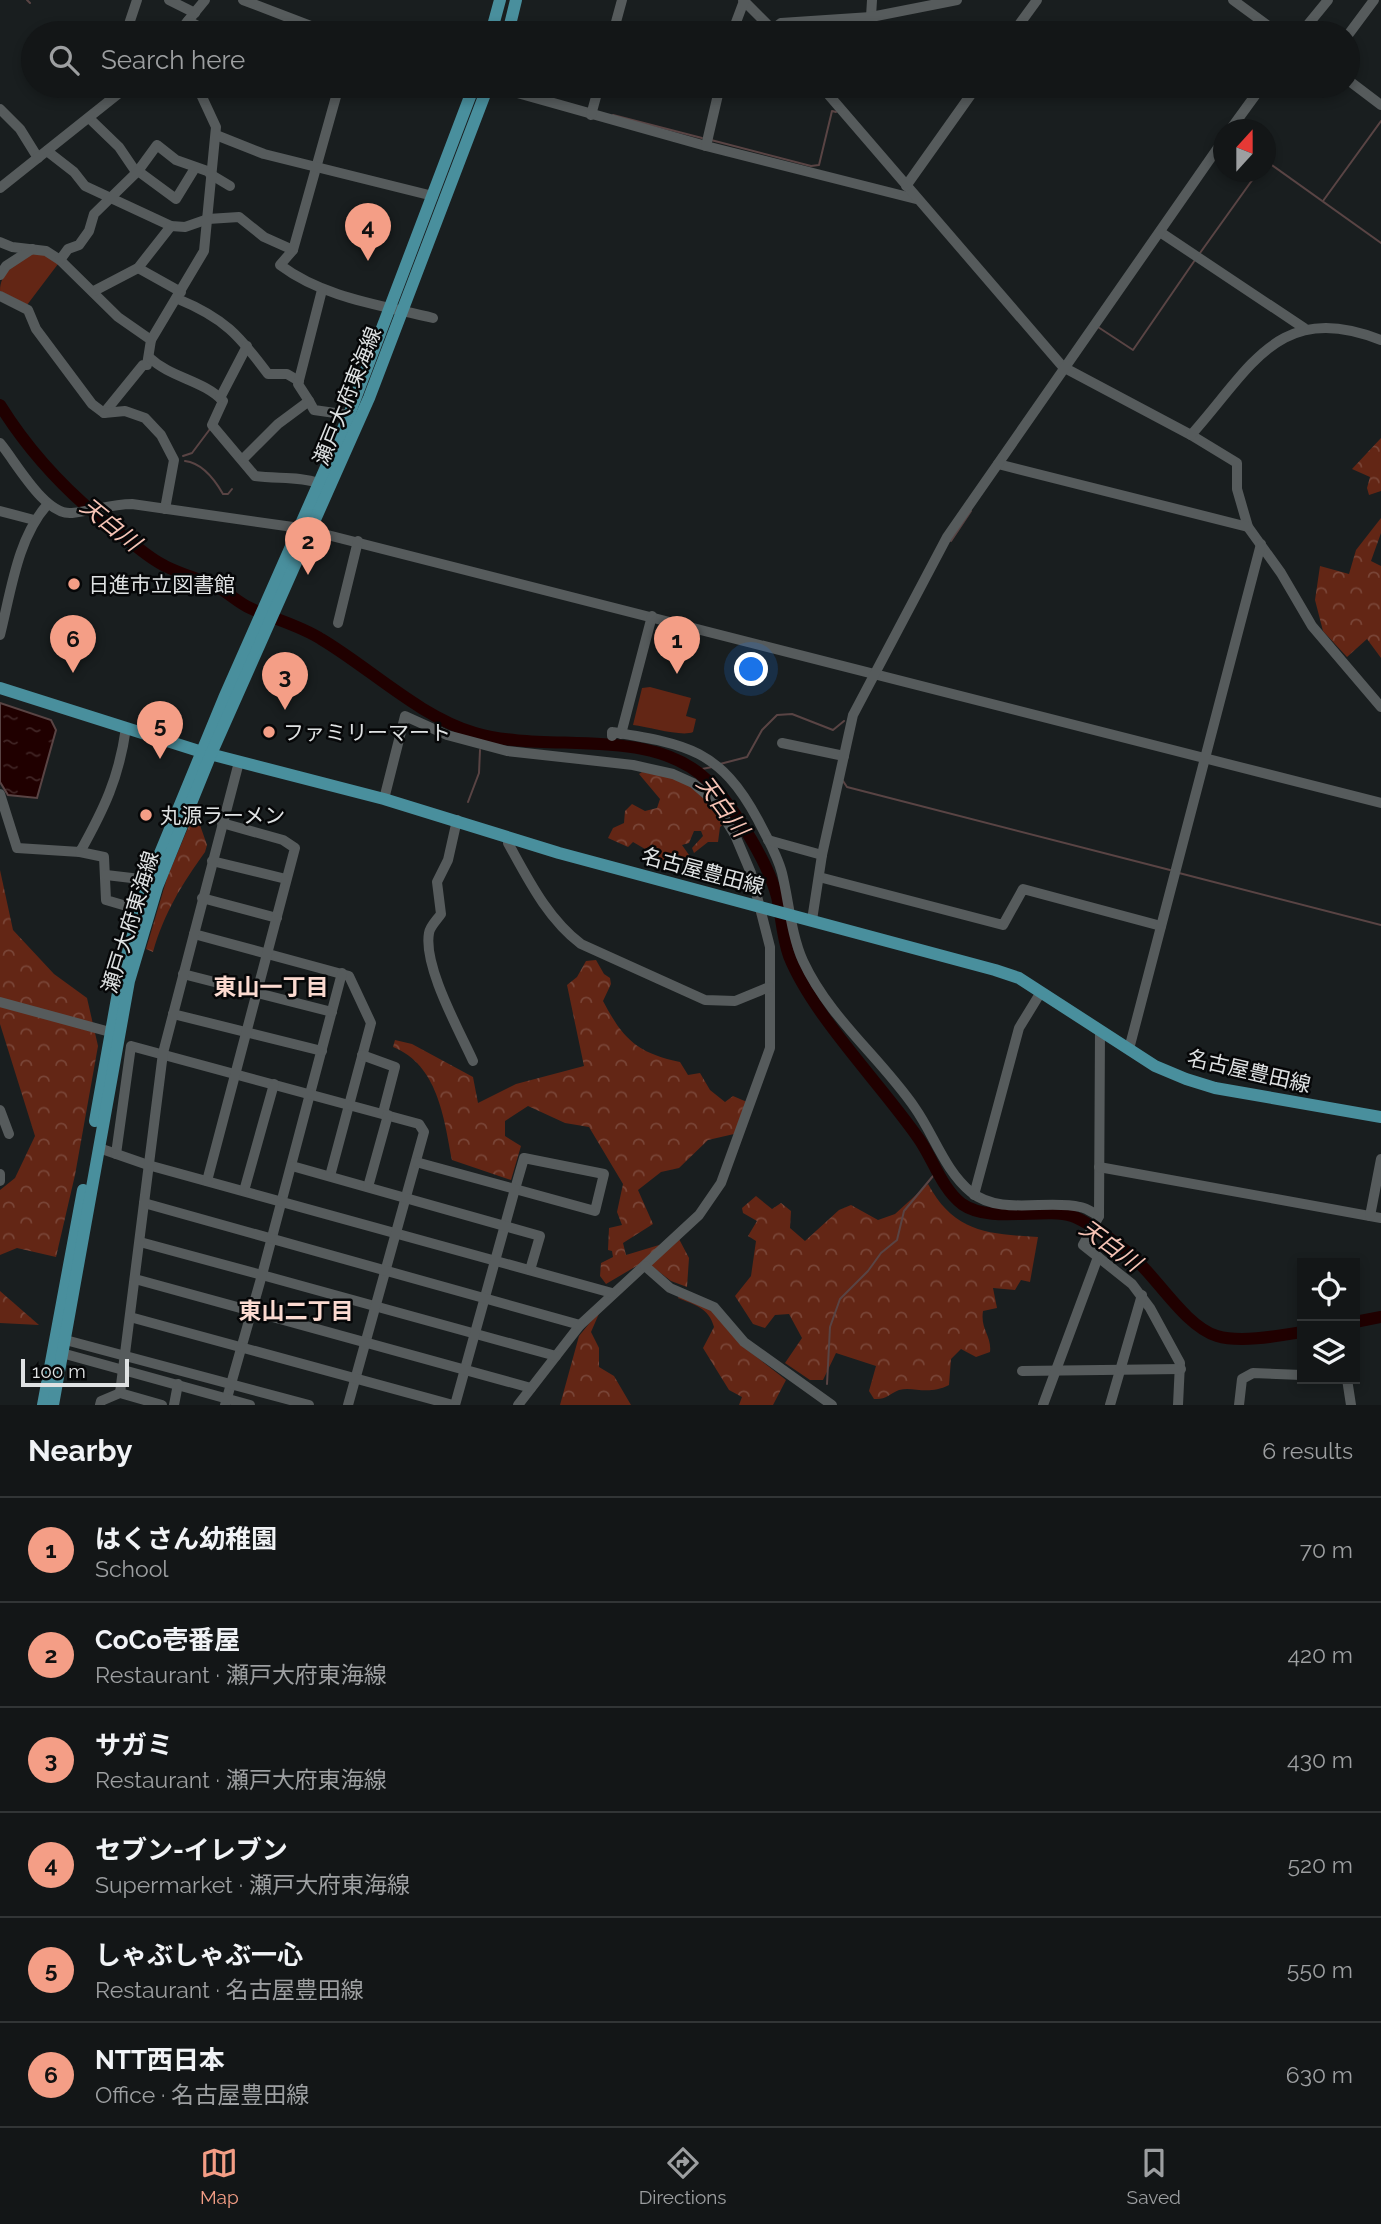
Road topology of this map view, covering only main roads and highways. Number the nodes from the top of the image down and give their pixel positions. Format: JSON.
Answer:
{"nodes":[{"id":1,"x":500,"y":0,"type":"edge"},
{"id":2,"x":516,"y":0,"type":"edge"},
{"id":3,"x":494,"y":21,"type":"edge"},
{"id":4,"x":511,"y":21,"type":"edge"},
{"id":5,"x":470,"y":98,"type":"edge"},
{"id":6,"x":485,"y":98,"type":"edge"},
{"id":7,"x":397,"y":310,"type":"junction"},
{"id":8,"x":305,"y":529,"type":"junction"},
{"id":9,"x":0,"y":688,"type":"edge"},
{"id":10,"x":206,"y":753,"type":"junction"},
{"id":11,"x":1381,"y":1117,"type":"edge"},
{"id":12,"x":58,"y":1345,"type":"junction"},
{"id":13,"x":43,"y":1405,"type":"edge"},
{"id":14,"x":53,"y":1405,"type":"edge"}],
"edges":[{"from":1,"to":3,"type":"main road"},
{"from":2,"to":4,"type":"main road"},
{"from":5,"to":7,"type":"main road","name":"瀬戸大府東海線"},
{"from":6,"to":7,"type":"main road","name":"瀬戸大府東海線"},
{"from":7,"to":8,"type":"main road","name":"瀬戸大府東海線"},
{"from":7,"to":8,"type":"main road","name":"瀬戸大府東海線"},
{"from":8,"to":10,"type":"main road","name":"瀬戸大府東海線"},
{"from":9,"to":10,"type":"main road","name":"名古屋豊田線"},
{"from":10,"to":11,"type":"main road","name":"名古屋豊田線"},
{"from":10,"to":12,"type":"main road","name":"瀬戸大府東海線"},
{"from":10,"to":12,"type":"main road","name":"瀬戸大府東海線"},
{"from":12,"to":13,"type":"main road","name":"瀬戸大府東海線"},
{"from":12,"to":14,"type":"main road","name":"瀬戸大府東海線"}]}
